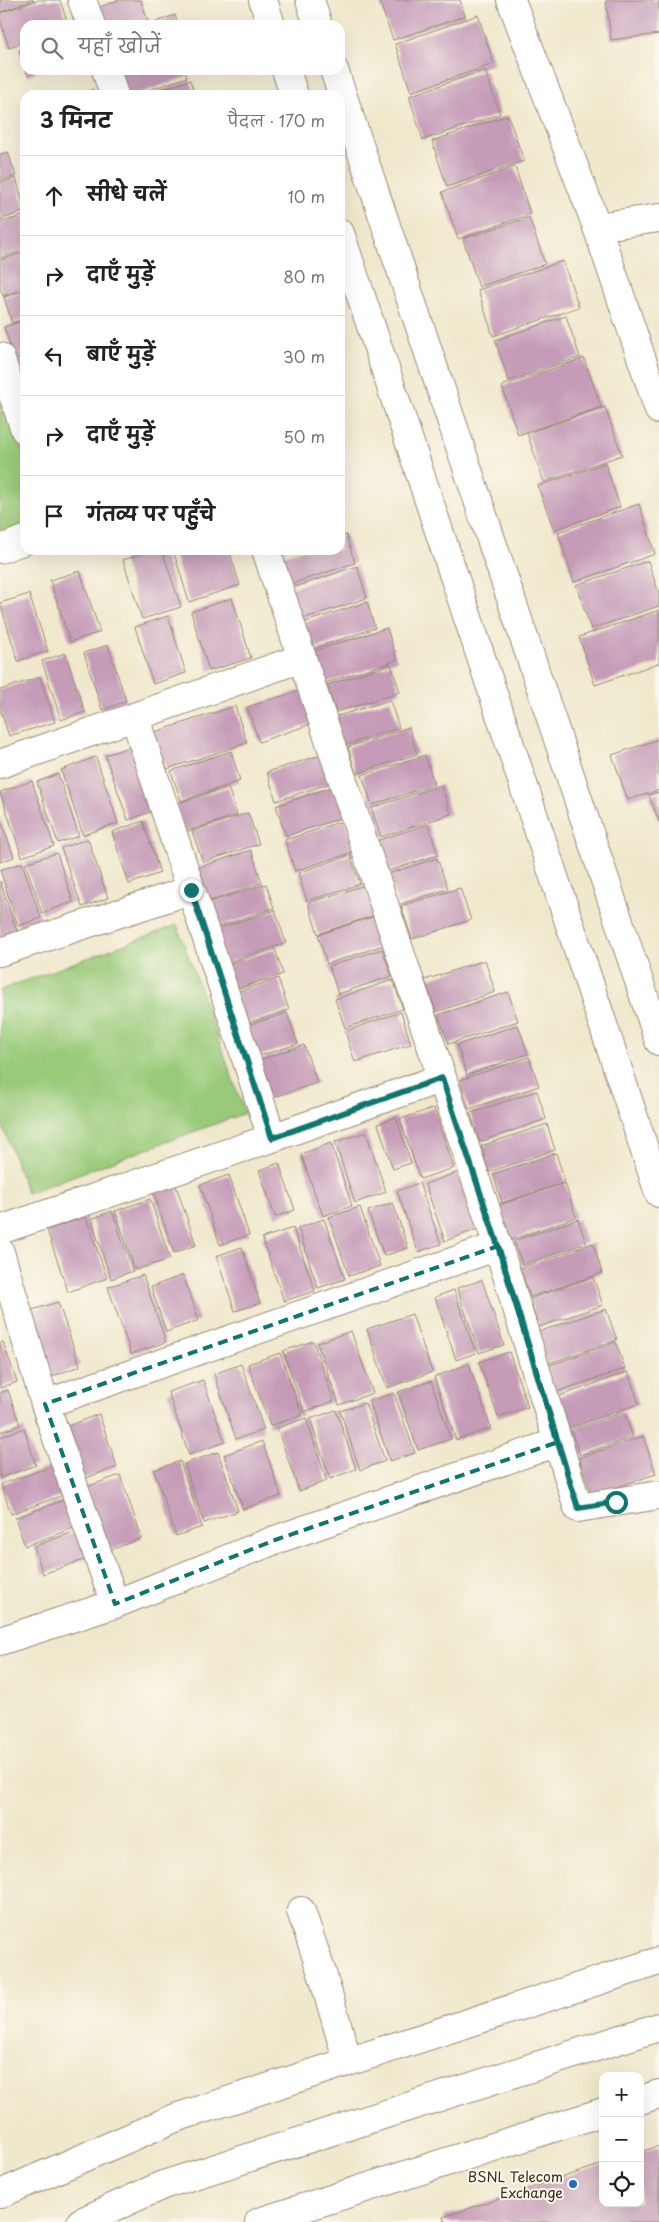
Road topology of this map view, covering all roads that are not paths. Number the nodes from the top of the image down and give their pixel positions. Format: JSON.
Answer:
{"nodes":[{"id":1,"x":82,"y":0,"type":"edge"},
{"id":2,"x":263,"y":0,"type":"edge"},
{"id":3,"x":310,"y":0,"type":"edge"},
{"id":4,"x":511,"y":0,"type":"edge"},
{"id":5,"x":88,"y":20,"type":"edge"},
{"id":6,"x":269,"y":20,"type":"edge"},
{"id":7,"x":316,"y":20,"type":"edge"},
{"id":8,"x":108,"y":75,"type":"edge"},
{"id":9,"x":288,"y":75,"type":"edge"},
{"id":10,"x":336,"y":75,"type":"edge"},
{"id":11,"x":112,"y":90,"type":"edge"},
{"id":12,"x":292,"y":90,"type":"edge"},
{"id":13,"x":341,"y":90,"type":"edge"},
{"id":14,"x":345,"y":103,"type":"edge"},
{"id":15,"x":659,"y":218,"type":"edge"},
{"id":16,"x":597,"y":227,"type":"junction"},
{"id":17,"x":345,"y":248,"type":"edge"},
{"id":18,"x":0,"y":356,"type":"edge"},
{"id":19,"x":659,"y":410,"type":"edge"},
{"id":20,"x":20,"y":415,"type":"edge"},
{"id":21,"x":20,"y":542,"type":"edge"},
{"id":22,"x":0,"y":549,"type":"edge"},
{"id":23,"x":268,"y":555,"type":"edge"},
{"id":24,"x":302,"y":658,"type":"junction"},
{"id":25,"x":135,"y":718,"type":"junction"},
{"id":26,"x":0,"y":764,"type":"edge"},
{"id":27,"x":191,"y":890,"type":"junction"},
{"id":28,"x":0,"y":952,"type":"edge"},
{"id":29,"x":659,"y":1041,"type":"edge"},
{"id":30,"x":442,"y":1078,"type":"junction"},
{"id":31,"x":272,"y":1138,"type":"junction"},
{"id":32,"x":659,"y":1193,"type":"edge"},
{"id":33,"x":0,"y":1230,"type":"edge"},
{"id":34,"x":498,"y":1246,"type":"junction"},
{"id":35,"x":0,"y":1252,"type":"edge"},
{"id":36,"x":45,"y":1404,"type":"junction"},
{"id":37,"x":558,"y":1442,"type":"junction"},
{"id":38,"x":659,"y":1495,"type":"edge"},
{"id":39,"x":114,"y":1604,"type":"junction"},
{"id":40,"x":0,"y":1641,"type":"edge"},
{"id":41,"x":301,"y":1911,"type":"dead end"},
{"id":42,"x":659,"y":1961,"type":"edge"},
{"id":43,"x":659,"y":2028,"type":"edge"},
{"id":44,"x":348,"y":2062,"type":"junction"},
{"id":45,"x":659,"y":2094,"type":"edge"},
{"id":46,"x":644,"y":2099,"type":"edge"},
{"id":47,"x":599,"y":2113,"type":"edge"},
{"id":48,"x":0,"y":2194,"type":"edge"},
{"id":49,"x":265,"y":2220,"type":"edge"},
{"id":50,"x":81,"y":2222,"type":"edge"}],
"edges":[{"from":1,"to":5,"type":"street"},
{"from":2,"to":6,"type":"street"},
{"from":3,"to":7,"type":"street"},
{"from":4,"to":16,"type":"street"},
{"from":8,"to":11,"type":"street"},
{"from":9,"to":12,"type":"street"},
{"from":10,"to":13,"type":"street"},
{"from":14,"to":29,"type":"street"},
{"from":15,"to":16,"type":"street"},
{"from":16,"to":19,"type":"street"},
{"from":17,"to":32,"type":"street"},
{"from":18,"to":20,"type":"street"},
{"from":21,"to":22,"type":"street"},
{"from":23,"to":24,"type":"street"},
{"from":24,"to":25,"type":"street"},
{"from":24,"to":30,"type":"street"},
{"from":25,"to":26,"type":"street"},
{"from":25,"to":27,"type":"street"},
{"from":27,"to":28,"type":"street"},
{"from":27,"to":31,"type":"street"},
{"from":30,"to":31,"type":"street"},
{"from":30,"to":34,"type":"street"},
{"from":31,"to":33,"type":"street"},
{"from":34,"to":36,"type":"street"},
{"from":34,"to":37,"type":"street"},
{"from":35,"to":36,"type":"street"},
{"from":36,"to":39,"type":"street"},
{"from":37,"to":38,"type":"street"},
{"from":37,"to":39,"type":"street"},
{"from":39,"to":40,"type":"street"},
{"from":41,"to":44,"type":"street"},
{"from":42,"to":44,"type":"street"},
{"from":43,"to":50,"type":"street"},
{"from":44,"to":48,"type":"street"},
{"from":45,"to":46,"type":"street"},
{"from":47,"to":49,"type":"street"}]}
